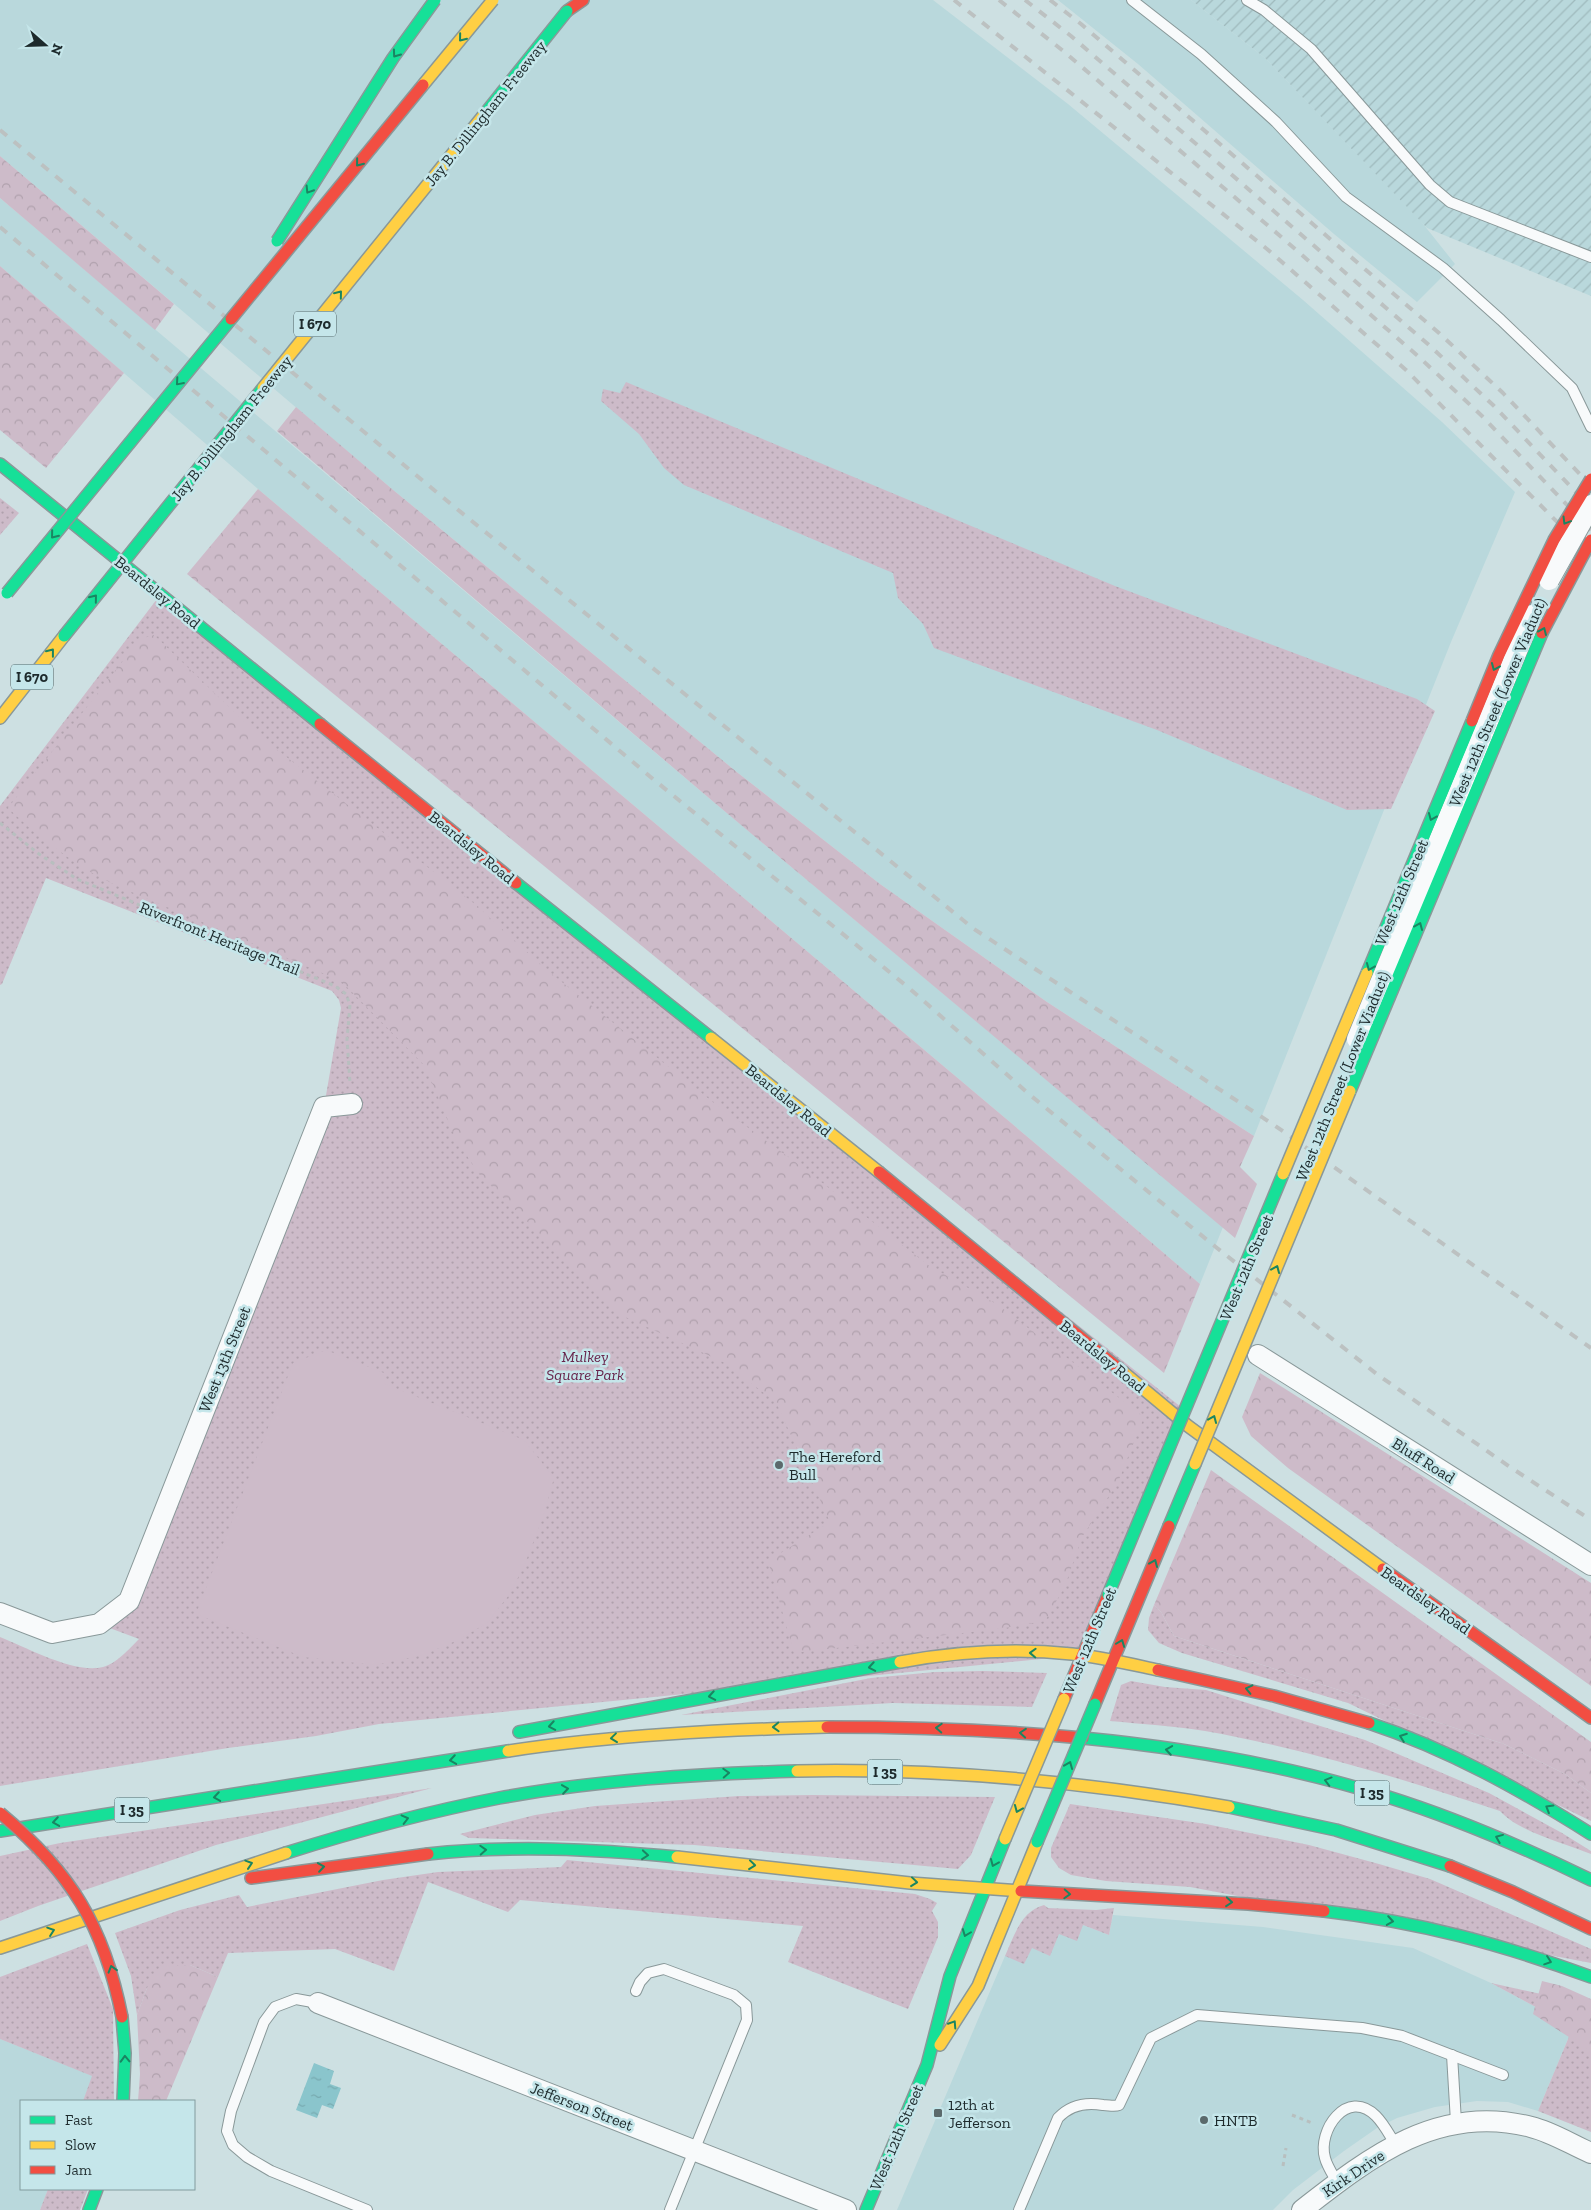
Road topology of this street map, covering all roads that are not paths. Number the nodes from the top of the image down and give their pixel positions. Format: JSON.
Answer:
{"nodes":[{"id":1,"x":436,"y":0,"type":"edge"},
{"id":2,"x":493,"y":0,"type":"edge"},
{"id":3,"x":576,"y":0,"type":"edge"},
{"id":4,"x":584,"y":0,"type":"edge"},
{"id":5,"x":1132,"y":0,"type":"edge"},
{"id":6,"x":1247,"y":0,"type":"edge"},
{"id":7,"x":567,"y":11,"type":"junction"},
{"id":8,"x":1591,"y":257,"type":"edge"},
{"id":9,"x":210,"y":345,"type":"junction"},
{"id":10,"x":1591,"y":427,"type":"edge"},
{"id":11,"x":0,"y":464,"type":"edge"},
{"id":12,"x":1591,"y":479,"type":"edge"},
{"id":13,"x":1591,"y":506,"type":"edge"},
{"id":14,"x":1591,"y":540,"type":"edge"},
{"id":15,"x":4,"y":598,"type":"edge"},
{"id":16,"x":0,"y":718,"type":"edge"},
{"id":17,"x":352,"y":1104,"type":"road end"},
{"id":18,"x":1258,"y":1355,"type":"dead end"},
{"id":19,"x":1194,"y":1430,"type":"junction"},
{"id":20,"x":1591,"y":1564,"type":"edge"},
{"id":21,"x":0,"y":1613,"type":"edge"},
{"id":22,"x":1082,"y":1655,"type":"junction"},
{"id":23,"x":1114,"y":1662,"type":"junction"},
{"id":24,"x":1591,"y":1718,"type":"edge"},
{"id":25,"x":506,"y":1735,"type":"dead end"},
{"id":26,"x":439,"y":1750,"type":"dead end"},
{"id":27,"x":265,"y":1790,"type":"junction"},
{"id":28,"x":0,"y":1813,"type":"edge"},
{"id":29,"x":0,"y":1831,"type":"edge"},
{"id":30,"x":1591,"y":1834,"type":"edge"},
{"id":31,"x":1591,"y":1880,"type":"edge"},
{"id":32,"x":984,"y":1888,"type":"junction"},
{"id":33,"x":169,"y":1890,"type":"junction"},
{"id":34,"x":1018,"y":1890,"type":"junction"},
{"id":35,"x":1591,"y":1929,"type":"edge"},
{"id":36,"x":2,"y":1948,"type":"edge"},
{"id":37,"x":1591,"y":1977,"type":"edge"},
{"id":38,"x":636,"y":1991,"type":"dead end"},
{"id":39,"x":318,"y":2003,"type":"joint"},
{"id":40,"x":1452,"y":2055,"type":"junction"},
{"id":41,"x":927,"y":2065,"type":"junction"},
{"id":42,"x":1503,"y":2075,"type":"dead end"},
{"id":43,"x":123,"y":2100,"type":"edge"},
{"id":44,"x":1456,"y":2122,"type":"junction"},
{"id":45,"x":1402,"y":2142,"type":"junction"},
{"id":46,"x":695,"y":2150,"type":"junction"},
{"id":47,"x":1591,"y":2153,"type":"edge"},
{"id":48,"x":1337,"y":2182,"type":"junction"},
{"id":49,"x":97,"y":2190,"type":"edge"},
{"id":50,"x":89,"y":2210,"type":"edge"},
{"id":51,"x":367,"y":2210,"type":"edge"},
{"id":52,"x":670,"y":2210,"type":"edge"},
{"id":53,"x":846,"y":2210,"type":"edge"},
{"id":54,"x":866,"y":2210,"type":"edge"},
{"id":55,"x":1019,"y":2210,"type":"edge"},
{"id":56,"x":1302,"y":2210,"type":"edge"}],
"edges":[{"from":1,"to":9,"type":"main road","one_way":true,"bridge":true},
{"from":2,"to":9,"type":"main road","one_way":true,"bridge":true},
{"from":3,"to":7,"type":"main road","name":"Jay B. Dillingham Freeway","number":"I 670"},
{"from":4,"to":7,"type":"main road"},
{"from":5,"to":10,"type":"lane"},
{"from":6,"to":8,"type":"lane"},
{"from":16,"to":7,"type":"main road","name":"Jay B. Dillingham Freeway","number":"I 670","one_way":true,"bridge":true},
{"from":9,"to":15,"type":"main road","one_way":true,"bridge":true},
{"from":11,"to":19,"type":"main road","name":"Beardsley Road"},
{"from":12,"to":22,"type":"main road","name":"West 12th Street","one_way":true,"bridge":true},
{"from":13,"to":19,"type":"street","name":"West 12th Street (Lower Viaduct)","bridge":true},
{"from":23,"to":14,"type":"main road","name":"West 12th Street","one_way":true,"bridge":true},
{"from":17,"to":21,"type":"street","name":"West 13th Street"},
{"from":18,"to":20,"type":"street","name":"Bluff Road"},
{"from":19,"to":24,"type":"main road","name":"Beardsley Road"},
{"from":22,"to":23,"type":"main road"},
{"from":22,"to":25,"type":"main road","one_way":true},
{"from":22,"to":32,"type":"main road","name":"West 12th Street","one_way":true,"bridge":true},
{"from":30,"to":23,"type":"main road","one_way":true},
{"from":34,"to":23,"type":"main road","name":"West 12th Street","one_way":true,"bridge":true},
{"from":26,"to":27,"type":"main road"},
{"from":27,"to":29,"type":"main road","number":"I 35","one_way":true},
{"from":31,"to":27,"type":"main road","number":"I 35","one_way":true},
{"from":43,"to":28,"type":"main road","one_way":true,"bridge":true},
{"from":33,"to":32,"type":"main road","one_way":true},
{"from":32,"to":34,"type":"main road"},
{"from":32,"to":41,"type":"main road","name":"West 12th Street","one_way":true},
{"from":33,"to":35,"type":"main road","number":"I 35","one_way":true},
{"from":36,"to":33,"type":"main road","number":"I 35","one_way":true},
{"from":34,"to":37,"type":"main road","one_way":true},
{"from":41,"to":34,"type":"main road","name":"West 12th Street","one_way":true},
{"from":38,"to":46,"type":"lane"},
{"from":39,"to":46,"type":"street","name":"Jefferson Street"},
{"from":39,"to":51,"type":"lane"},
{"from":40,"to":42,"type":"lane"},
{"from":40,"to":44,"type":"lane"},
{"from":40,"to":55,"type":"lane"},
{"from":41,"to":54,"type":"main road","name":"West 12th Street"},
{"from":44,"to":45,"type":"street","name":"Kirk Drive"},
{"from":44,"to":47,"type":"street","name":"Kirk Drive"},
{"from":45,"to":48,"type":"street","name":"Kirk Drive"},
{"from":45,"to":48,"type":"lane"},
{"from":46,"to":52,"type":"lane"},
{"from":46,"to":53,"type":"street","name":"Jefferson Street"},
{"from":48,"to":56,"type":"street","name":"Kirk Drive"},
{"from":49,"to":50,"type":"main road"}]}
